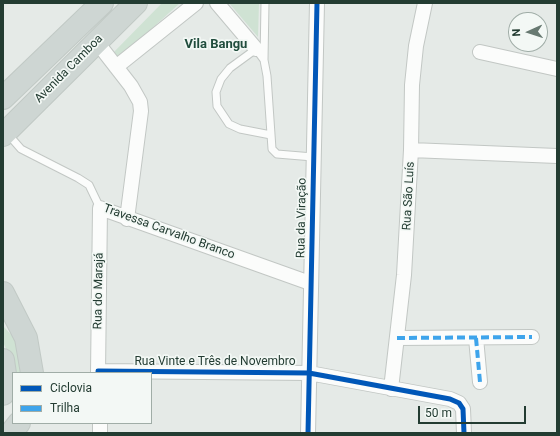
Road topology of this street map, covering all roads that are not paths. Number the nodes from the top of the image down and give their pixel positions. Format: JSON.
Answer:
{"nodes":[{"id":1,"x":102,"y":3,"type":"edge"},
{"id":2,"x":136,"y":3,"type":"edge"},
{"id":3,"x":196,"y":3,"type":"edge"},
{"id":4,"x":217,"y":3,"type":"edge"},
{"id":5,"x":265,"y":3,"type":"edge"},
{"id":6,"x":317,"y":3,"type":"edge"},
{"id":7,"x":425,"y":3,"type":"edge"},
{"id":8,"x":96,"y":41,"type":"junction"},
{"id":9,"x":480,"y":52,"type":"dead end"},
{"id":10,"x":260,"y":55,"type":"junction"},
{"id":11,"x":116,"y":67,"type":"junction"},
{"id":12,"x":557,"y":69,"type":"edge"},
{"id":13,"x":6,"y":92,"type":"edge"},
{"id":14,"x":5,"y":134,"type":"edge"},
{"id":15,"x":271,"y":136,"type":"junction"},
{"id":16,"x":411,"y":150,"type":"junction"},
{"id":17,"x":557,"y":156,"type":"edge"},
{"id":18,"x":313,"y":157,"type":"junction"},
{"id":19,"x":100,"y":208,"type":"junction"},
{"id":20,"x":127,"y":219,"type":"junction"},
{"id":21,"x":310,"y":283,"type":"junction"},
{"id":22,"x":3,"y":293,"type":"edge"},
{"id":23,"x":532,"y":337,"type":"dead end"},
{"id":24,"x":397,"y":338,"type":"junction"},
{"id":25,"x":476,"y":338,"type":"junction"},
{"id":26,"x":3,"y":360,"type":"edge"},
{"id":27,"x":32,"y":372,"type":"edge"},
{"id":28,"x":98,"y":372,"type":"edge"},
{"id":29,"x":152,"y":372,"type":"edge"},
{"id":30,"x":309,"y":373,"type":"junction"},
{"id":31,"x":480,"y":382,"type":"dead end"},
{"id":32,"x":391,"y":389,"type":"junction"},
{"id":33,"x":3,"y":394,"type":"edge"},
{"id":34,"x":18,"y":424,"type":"edge"},
{"id":35,"x":11,"y":433,"type":"edge"},
{"id":36,"x":308,"y":433,"type":"edge"},
{"id":37,"x":464,"y":433,"type":"edge"}],
"edges":[{"from":1,"to":13,"type":"main road","name":"Avenida Camboa"},
{"from":2,"to":8,"type":"main road","name":"Avenida Camboa"},
{"from":3,"to":11,"type":"street"},
{"from":4,"to":10,"type":"street"},
{"from":5,"to":10,"type":"lane"},
{"from":6,"to":18,"type":"street","name":"Rua da Viração"},
{"from":7,"to":16,"type":"street","name":"Rua São Luís"},
{"from":8,"to":11,"type":"street"},
{"from":8,"to":14,"type":"main road","name":"Avenida Camboa"},
{"from":9,"to":12,"type":"street"},
{"from":10,"to":15,"type":"lane"},
{"from":10,"to":15,"type":"lane"},
{"from":11,"to":20,"type":"street"},
{"from":14,"to":19,"type":"lane","name":"Travessa Carvalho Branco"},
{"from":15,"to":18,"type":"lane"},
{"from":16,"to":17,"type":"street"},
{"from":16,"to":24,"type":"street","name":"Rua São Luís"},
{"from":18,"to":21,"type":"street","name":"Rua da Viração"},
{"from":19,"to":20,"type":"street","name":"Travessa Carvalho Branco"},
{"from":19,"to":28,"type":"street","name":"Rua do Marajá"},
{"from":20,"to":21,"type":"street","name":"Travessa Carvalho Branco"},
{"from":21,"to":30,"type":"street","name":"Rua da Viração"},
{"from":22,"to":27,"type":"main road"},
{"from":23,"to":25,"type":"street"},
{"from":24,"to":25,"type":"street"},
{"from":24,"to":32,"type":"street","name":"Rua São Luís"},
{"from":25,"to":31,"type":"street"},
{"from":26,"to":33,"type":"main road"},
{"from":29,"to":30,"type":"street","name":"Rua Vinte e Três de Novembro"},
{"from":30,"to":32,"type":"street","name":"Rua Vinte e Três de Novembro"},
{"from":30,"to":36,"type":"street","name":"Rua da Viração"},
{"from":32,"to":37,"type":"street","name":"Rua Vinte e Três de Novembro"},
{"from":34,"to":35,"type":"main road"}]}
